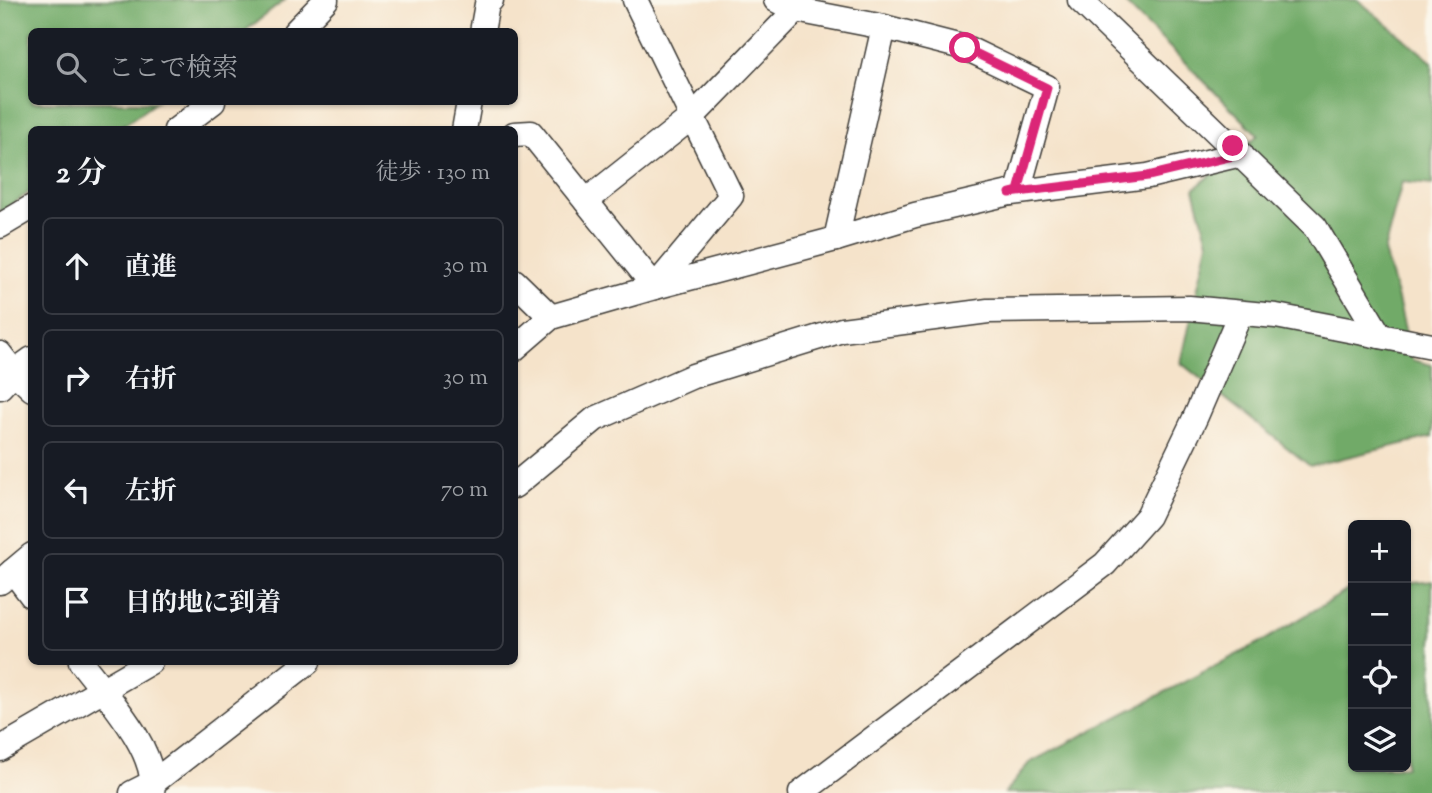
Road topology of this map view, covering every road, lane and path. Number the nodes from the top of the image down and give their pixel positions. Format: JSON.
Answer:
{"nodes":[{"id":1,"x":326,"y":0,"type":"edge"},
{"id":2,"x":491,"y":0,"type":"edge"},
{"id":3,"x":635,"y":0,"type":"edge"},
{"id":4,"x":1080,"y":0,"type":"edge"},
{"id":5,"x":791,"y":3,"type":"edge"},
{"id":6,"x":884,"y":27,"type":"junction"},
{"id":7,"x":299,"y":28,"type":"edge"},
{"id":8,"x":483,"y":28,"type":"edge"},
{"id":9,"x":210,"y":105,"type":"edge"},
{"id":10,"x":468,"y":105,"type":"edge"},
{"id":11,"x":692,"y":117,"type":"junction"},
{"id":12,"x":181,"y":126,"type":"edge"},
{"id":13,"x":465,"y":126,"type":"edge"},
{"id":14,"x":518,"y":134,"type":"edge"},
{"id":15,"x":1241,"y":154,"type":"junction"},
{"id":16,"x":1010,"y":193,"type":"junction"},
{"id":17,"x":586,"y":201,"type":"junction"},
{"id":18,"x":28,"y":209,"type":"edge"},
{"id":19,"x":0,"y":226,"type":"edge"},
{"id":20,"x":836,"y":239,"type":"junction"},
{"id":21,"x":518,"y":285,"type":"edge"},
{"id":22,"x":655,"y":287,"type":"junction"},
{"id":23,"x":1240,"y":314,"type":"junction"},
{"id":24,"x":551,"y":317,"type":"junction"},
{"id":25,"x":1380,"y":336,"type":"junction"},
{"id":26,"x":518,"y":345,"type":"edge"},
{"id":27,"x":1432,"y":346,"type":"edge"},
{"id":28,"x":518,"y":483,"type":"edge"},
{"id":29,"x":28,"y":558,"type":"edge"},
{"id":30,"x":6,"y":577,"type":"edge"},
{"id":31,"x":28,"y":593,"type":"edge"},
{"id":32,"x":83,"y":665,"type":"edge"},
{"id":33,"x":145,"y":665,"type":"edge"},
{"id":34,"x":304,"y":665,"type":"edge"},
{"id":35,"x":102,"y":689,"type":"junction"},
{"id":36,"x":0,"y":749,"type":"edge"},
{"id":37,"x":153,"y":787,"type":"edge"},
{"id":38,"x":132,"y":793,"type":"edge"},
{"id":39,"x":801,"y":793,"type":"edge"}],
"edges":[{"from":1,"to":7,"type":"street"},
{"from":2,"to":8,"type":"street"},
{"from":3,"to":11,"type":"street"},
{"from":4,"to":15,"type":"street"},
{"from":5,"to":6,"type":"street"},
{"from":5,"to":11,"type":"street"},
{"from":6,"to":16,"type":"street"},
{"from":6,"to":20,"type":"street"},
{"from":9,"to":12,"type":"street"},
{"from":10,"to":13,"type":"street"},
{"from":11,"to":17,"type":"street"},
{"from":11,"to":22,"type":"street"},
{"from":14,"to":17,"type":"street"},
{"from":15,"to":16,"type":"street"},
{"from":15,"to":25,"type":"street"},
{"from":16,"to":20,"type":"street"},
{"from":17,"to":22,"type":"street"},
{"from":18,"to":19,"type":"street"},
{"from":20,"to":22,"type":"street"},
{"from":21,"to":24,"type":"street"},
{"from":22,"to":24,"type":"street"},
{"from":23,"to":25,"type":"street"},
{"from":23,"to":28,"type":"street"},
{"from":23,"to":39,"type":"street"},
{"from":24,"to":26,"type":"street"},
{"from":25,"to":27,"type":"street"},
{"from":29,"to":30,"type":"street"},
{"from":30,"to":31,"type":"street"},
{"from":32,"to":35,"type":"street"},
{"from":33,"to":35,"type":"street"},
{"from":34,"to":37,"type":"street"},
{"from":35,"to":36,"type":"street"},
{"from":35,"to":37,"type":"street"},
{"from":37,"to":38,"type":"street"}]}
